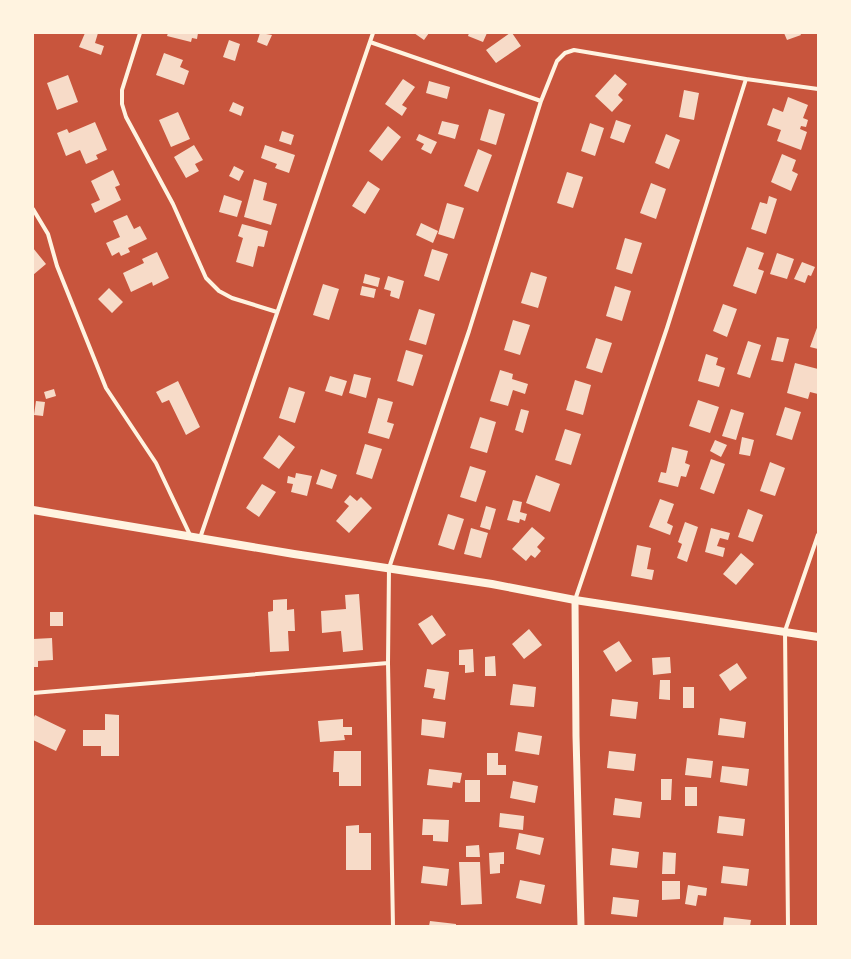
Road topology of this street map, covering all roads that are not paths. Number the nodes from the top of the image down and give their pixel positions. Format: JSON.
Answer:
{"nodes":[{"id":1,"x":140,"y":33,"type":"edge"},
{"id":2,"x":373,"y":33,"type":"edge"},
{"id":3,"x":370,"y":42,"type":"junction"},
{"id":4,"x":746,"y":79,"type":"junction"},
{"id":5,"x":818,"y":89,"type":"edge"},
{"id":6,"x":541,"y":101,"type":"junction"},
{"id":7,"x":33,"y":209,"type":"edge"},
{"id":8,"x":277,"y":312,"type":"junction"},
{"id":9,"x":33,"y":510,"type":"edge"},
{"id":10,"x":818,"y":535,"type":"edge"},
{"id":11,"x":195,"y":538,"type":"junction"},
{"id":12,"x":389,"y":568,"type":"junction"},
{"id":13,"x":575,"y":600,"type":"junction"},
{"id":14,"x":785,"y":631,"type":"junction"},
{"id":15,"x":818,"y":637,"type":"edge"},
{"id":16,"x":388,"y":663,"type":"junction"},
{"id":17,"x":33,"y":693,"type":"edge"},
{"id":18,"x":393,"y":926,"type":"edge"},
{"id":19,"x":581,"y":926,"type":"edge"},
{"id":20,"x":788,"y":926,"type":"edge"}],
"edges":[{"from":1,"to":8,"type":"street"},
{"from":2,"to":3,"type":"street"},
{"from":3,"to":6,"type":"street"},
{"from":3,"to":8,"type":"street"},
{"from":4,"to":5,"type":"street"},
{"from":4,"to":6,"type":"street"},
{"from":4,"to":13,"type":"street"},
{"from":6,"to":12,"type":"street"},
{"from":7,"to":11,"type":"street"},
{"from":8,"to":11,"type":"street"},
{"from":9,"to":11,"type":"main road"},
{"from":10,"to":14,"type":"street"},
{"from":11,"to":12,"type":"main road"},
{"from":12,"to":13,"type":"main road"},
{"from":12,"to":16,"type":"street"},
{"from":13,"to":14,"type":"main road"},
{"from":13,"to":19,"type":"street"},
{"from":14,"to":15,"type":"main road"},
{"from":14,"to":20,"type":"street"},
{"from":16,"to":17,"type":"street"},
{"from":16,"to":18,"type":"street"}]}
